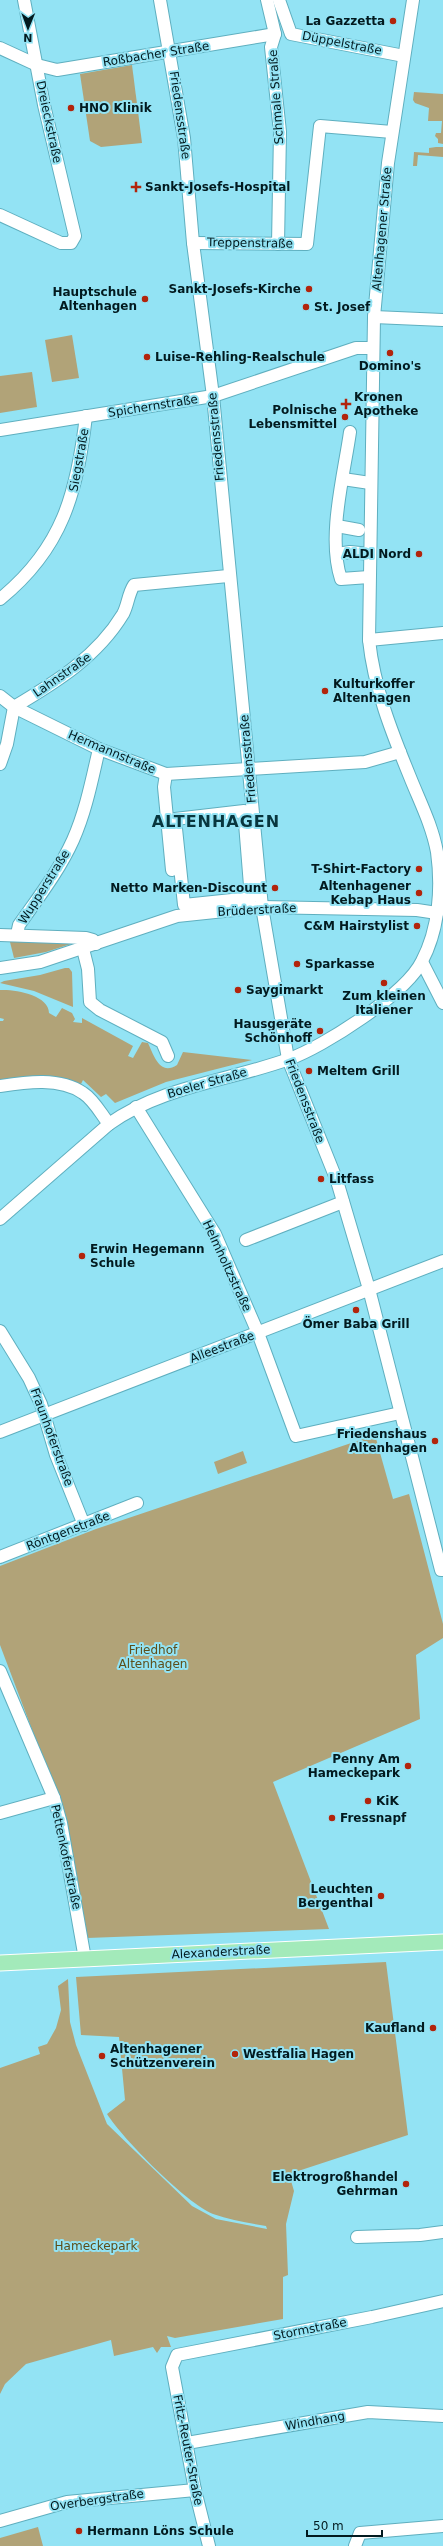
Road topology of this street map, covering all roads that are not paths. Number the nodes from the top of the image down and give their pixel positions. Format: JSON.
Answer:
{"nodes":[{"id":1,"x":24,"y":0,"type":"edge"},
{"id":2,"x":160,"y":0,"type":"edge"},
{"id":3,"x":267,"y":0,"type":"edge"},
{"id":4,"x":279,"y":0,"type":"edge"},
{"id":5,"x":413,"y":0,"type":"edge"},
{"id":6,"x":275,"y":34,"type":"junction"},
{"id":7,"x":0,"y":48,"type":"edge"},
{"id":8,"x":170,"y":51,"type":"junction"},
{"id":9,"x":404,"y":56,"type":"junction"},
{"id":10,"x":36,"y":65,"type":"junction"},
{"id":11,"x":392,"y":132,"type":"junction"},
{"id":12,"x":0,"y":215,"type":"edge"},
{"id":13,"x":193,"y":243,"type":"junction"},
{"id":14,"x":278,"y":244,"type":"junction"},
{"id":15,"x":374,"y":317,"type":"junction"},
{"id":16,"x":443,"y":320,"type":"edge"},
{"id":17,"x":372,"y":348,"type":"junction"},
{"id":18,"x":213,"y":396,"type":"junction"},
{"id":19,"x":86,"y":416,"type":"junction"},
{"id":20,"x":1,"y":432,"type":"edge"},
{"id":21,"x":350,"y":432,"type":"dead end"},
{"id":22,"x":343,"y":479,"type":"junction"},
{"id":23,"x":370,"y":483,"type":"junction"},
{"id":24,"x":337,"y":526,"type":"junction"},
{"id":25,"x":359,"y":530,"type":"dead end"},
{"id":26,"x":337,"y":554,"type":"junction"},
{"id":27,"x":370,"y":554,"type":"junction"},
{"id":28,"x":228,"y":576,"type":"junction"},
{"id":29,"x":370,"y":577,"type":"junction"},
{"id":30,"x":0,"y":599,"type":"edge"},
{"id":31,"x":443,"y":633,"type":"edge"},
{"id":32,"x":369,"y":640,"type":"junction"},
{"id":33,"x":0,"y":696,"type":"edge"},
{"id":34,"x":14,"y":707,"type":"junction"},
{"id":35,"x":99,"y":749,"type":"junction"},
{"id":36,"x":400,"y":752,"type":"junction"},
{"id":37,"x":0,"y":764,"type":"edge"},
{"id":38,"x":249,"y":768,"type":"junction"},
{"id":39,"x":166,"y":774,"type":"junction"},
{"id":40,"x":251,"y":898,"type":"joint"},
{"id":41,"x":262,"y":907,"type":"junction"},
{"id":42,"x":437,"y":914,"type":"junction"},
{"id":43,"x":177,"y":916,"type":"junction"},
{"id":44,"x":17,"y":934,"type":"junction"},
{"id":45,"x":0,"y":935,"type":"edge"},
{"id":46,"x":96,"y":944,"type":"junction"},
{"id":47,"x":84,"y":949,"type":"junction"},
{"id":48,"x":422,"y":962,"type":"junction"},
{"id":49,"x":0,"y":968,"type":"edge"},
{"id":50,"x":443,"y":1003,"type":"edge"},
{"id":51,"x":168,"y":1056,"type":"dead end"},
{"id":52,"x":288,"y":1060,"type":"junction"},
{"id":53,"x":0,"y":1086,"type":"edge"},
{"id":54,"x":136,"y":1107,"type":"junction"},
{"id":55,"x":109,"y":1124,"type":"junction"},
{"id":56,"x":343,"y":1202,"type":"junction"},
{"id":57,"x":0,"y":1219,"type":"edge"},
{"id":58,"x":246,"y":1240,"type":"dead end"},
{"id":59,"x":443,"y":1261,"type":"edge"},
{"id":60,"x":369,"y":1289,"type":"junction"},
{"id":61,"x":0,"y":1331,"type":"edge"},
{"id":62,"x":258,"y":1333,"type":"junction"},
{"id":63,"x":400,"y":1413,"type":"junction"},
{"id":64,"x":45,"y":1416,"type":"junction"},
{"id":65,"x":0,"y":1432,"type":"edge"},
{"id":66,"x":137,"y":1504,"type":"dead end"},
{"id":67,"x":84,"y":1525,"type":"junction"},
{"id":68,"x":0,"y":1557,"type":"edge"},
{"id":69,"x":442,"y":1570,"type":"edge"},
{"id":70,"x":0,"y":1671,"type":"edge"},
{"id":71,"x":54,"y":1798,"type":"junction"},
{"id":72,"x":0,"y":1813,"type":"edge"},
{"id":73,"x":443,"y":1942,"type":"edge"},
{"id":74,"x":85,"y":1959,"type":"junction"},
{"id":75,"x":0,"y":1963,"type":"edge"},
{"id":76,"x":443,"y":2232,"type":"edge"},
{"id":77,"x":357,"y":2237,"type":"dead end"},
{"id":78,"x":443,"y":2301,"type":"edge"},
{"id":79,"x":177,"y":2355,"type":"joint"},
{"id":80,"x":443,"y":2416,"type":"edge"},
{"id":81,"x":187,"y":2443,"type":"junction"},
{"id":82,"x":195,"y":2490,"type":"junction"},
{"id":83,"x":0,"y":2521,"type":"edge"},
{"id":84,"x":443,"y":2526,"type":"edge"},
{"id":85,"x":209,"y":2546,"type":"edge"},
{"id":86,"x":355,"y":2546,"type":"edge"}],
"edges":[{"from":1,"to":10,"type":"street","name":"Dreieckstraße"},
{"from":2,"to":8,"type":"street","name":"Friedensstraße"},
{"from":3,"to":6,"type":"street","name":"Schmale Straße"},
{"from":4,"to":9,"type":"street","name":"Düppelstraße"},
{"from":5,"to":9,"type":"street","name":"Altenhagener Straße"},
{"from":6,"to":8,"type":"street","name":"Roßbacher Straße"},
{"from":6,"to":14,"type":"street","name":"Schmale Straße"},
{"from":7,"to":10,"type":"street","name":"Roßbacher Straße"},
{"from":8,"to":10,"type":"street","name":"Roßbacher Straße"},
{"from":8,"to":13,"type":"street","name":"Friedensstraße"},
{"from":9,"to":11,"type":"street","name":"Altenhagener Straße"},
{"from":10,"to":12,"type":"street","name":"Dreieckstraße"},
{"from":11,"to":14,"type":"street","name":"Treppenstraße"},
{"from":11,"to":15,"type":"street","name":"Altenhagener Straße"},
{"from":13,"to":14,"type":"street","name":"Treppenstraße"},
{"from":13,"to":18,"type":"street","name":"Friedensstraße"},
{"from":15,"to":16,"type":"street"},
{"from":15,"to":17,"type":"street","name":"Altenhagener Straße"},
{"from":17,"to":18,"type":"street","name":"Spichernstraße"},
{"from":17,"to":23,"type":"street","name":"Altenhagener Straße"},
{"from":18,"to":19,"type":"street","name":"Spichernstraße"},
{"from":18,"to":28,"type":"street","name":"Friedensstraße"},
{"from":19,"to":20,"type":"street","name":"Spichernstraße"},
{"from":19,"to":30,"type":"street","name":"Siegstraße"},
{"from":21,"to":22,"type":"street"},
{"from":22,"to":23,"type":"street"},
{"from":22,"to":24,"type":"street"},
{"from":23,"to":27,"type":"street","name":"Altenhagener Straße"},
{"from":24,"to":25,"type":"street"},
{"from":24,"to":26,"type":"street"},
{"from":26,"to":27,"type":"street"},
{"from":26,"to":29,"type":"street"},
{"from":27,"to":29,"type":"street","name":"Altenhagener Straße"},
{"from":28,"to":34,"type":"street","name":"Lahnstraße"},
{"from":28,"to":38,"type":"street","name":"Friedensstraße"},
{"from":29,"to":32,"type":"street","name":"Altenhagener Straße"},
{"from":31,"to":32,"type":"street"},
{"from":32,"to":36,"type":"street","name":"Altenhagener Straße"},
{"from":33,"to":34,"type":"street","name":"Hermannstraße"},
{"from":34,"to":35,"type":"street","name":"Hermannstraße"},
{"from":34,"to":37,"type":"street"},
{"from":35,"to":39,"type":"street","name":"Hermannstraße"},
{"from":35,"to":44,"type":"street","name":"Wupperstraße"},
{"from":36,"to":38,"type":"street","name":"Hermannstraße"},
{"from":36,"to":42,"type":"street","name":"Altenhagener Straße"},
{"from":38,"to":39,"type":"street","name":"Hermannstraße"},
{"from":38,"to":41,"type":"street","name":"Friedensstraße"},
{"from":39,"to":43,"type":"street"},
{"from":40,"to":40,"type":"street"},
{"from":41,"to":42,"type":"street","name":"Brüderstraße"},
{"from":41,"to":43,"type":"street","name":"Brüderstraße"},
{"from":41,"to":52,"type":"street","name":"Friedensstraße"},
{"from":42,"to":48,"type":"street","name":"Altenhagener Straße"},
{"from":43,"to":46,"type":"street","name":"Brüderstraße"},
{"from":44,"to":45,"type":"street"},
{"from":44,"to":46,"type":"street"},
{"from":46,"to":47,"type":"street","name":"Brüderstraße"},
{"from":47,"to":49,"type":"street","name":"Brüderstraße"},
{"from":47,"to":51,"type":"street"},
{"from":48,"to":50,"type":"street"},
{"from":48,"to":52,"type":"street","name":"Boeler Straße"},
{"from":52,"to":54,"type":"street","name":"Boeler Straße"},
{"from":52,"to":56,"type":"street","name":"Friedensstraße"},
{"from":53,"to":55,"type":"street"},
{"from":54,"to":55,"type":"street","name":"Boeler Straße"},
{"from":54,"to":62,"type":"street","name":"Helmholtzstraße"},
{"from":55,"to":57,"type":"street","name":"Boeler Straße"},
{"from":56,"to":58,"type":"street"},
{"from":56,"to":60,"type":"street","name":"Friedensstraße"},
{"from":59,"to":60,"type":"street","name":"Alleestraße"},
{"from":60,"to":62,"type":"street","name":"Alleestraße"},
{"from":60,"to":63,"type":"street","name":"Friedensstraße"},
{"from":61,"to":64,"type":"street","name":"Fraunhoferstraße"},
{"from":62,"to":63,"type":"street","name":"Helmholtzstraße"},
{"from":62,"to":64,"type":"street","name":"Alleestraße"},
{"from":63,"to":69,"type":"street","name":"Friedensstraße"},
{"from":64,"to":65,"type":"street","name":"Alleestraße"},
{"from":64,"to":67,"type":"street","name":"Fraunhoferstraße"},
{"from":66,"to":67,"type":"street","name":"Röntgenstraße"},
{"from":67,"to":68,"type":"street","name":"Röntgenstraße"},
{"from":70,"to":71,"type":"street","name":"Pettenkoferstraße"},
{"from":71,"to":72,"type":"street"},
{"from":71,"to":74,"type":"street","name":"Pettenkoferstraße"},
{"from":73,"to":74,"type":"main road","name":"Alexanderstraße"},
{"from":74,"to":75,"type":"main road","name":"Alexanderstraße"},
{"from":76,"to":77,"type":"street"},
{"from":78,"to":79,"type":"street","name":"Stormstraße"},
{"from":79,"to":81,"type":"street","name":"Fritz-Reuter-Straße"},
{"from":80,"to":81,"type":"street","name":"Windhang"},
{"from":81,"to":82,"type":"street","name":"Fritz-Reuter-Straße"},
{"from":82,"to":83,"type":"street","name":"Overbergstraße"},
{"from":82,"to":85,"type":"street","name":"Fritz-Reuter-Straße"},
{"from":84,"to":86,"type":"street"}]}
